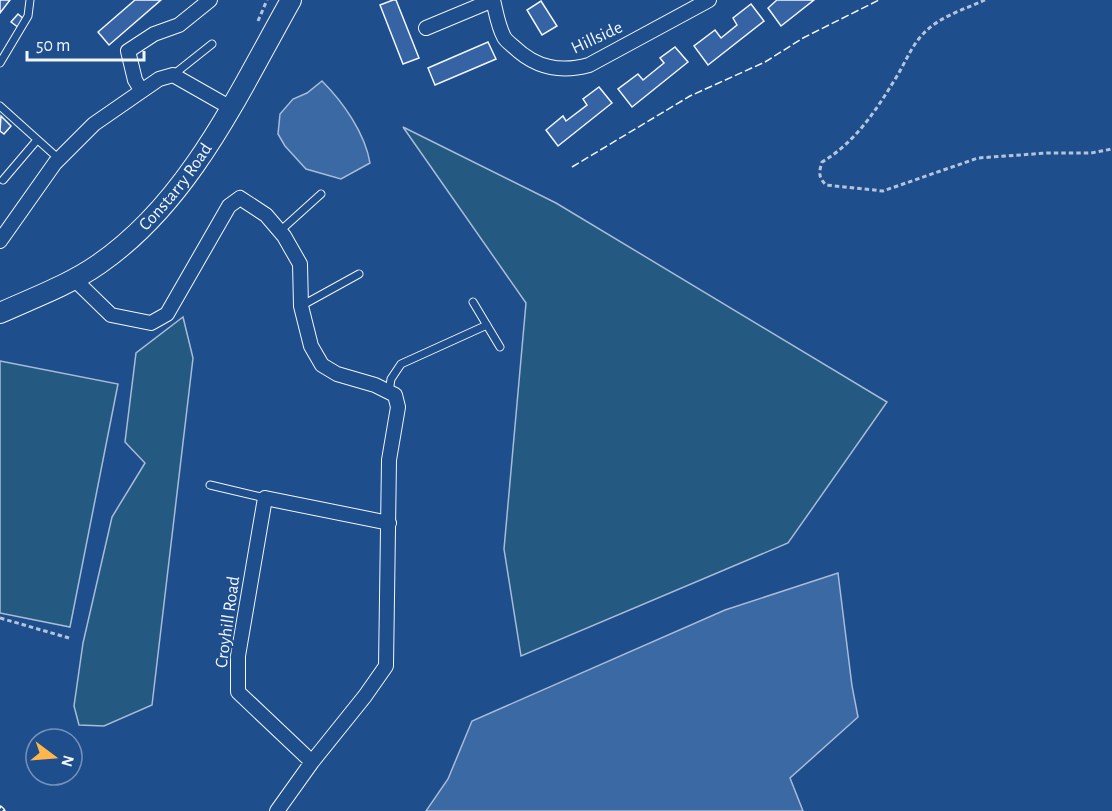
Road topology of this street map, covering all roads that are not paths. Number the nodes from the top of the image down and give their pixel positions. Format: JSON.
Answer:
{"nodes":[{"id":1,"x":30,"y":0,"type":"edge"},
{"id":2,"x":210,"y":0,"type":"edge"},
{"id":3,"x":291,"y":0,"type":"edge"},
{"id":4,"x":493,"y":0,"type":"edge"},
{"id":5,"x":709,"y":0,"type":"edge"},
{"id":6,"x":426,"y":28,"type":"dead end"},
{"id":7,"x":212,"y":44,"type":"dead end"},
{"id":8,"x":0,"y":63,"type":"edge"},
{"id":9,"x":173,"y":75,"type":"junction"},
{"id":10,"x":141,"y":90,"type":"junction"},
{"id":11,"x":0,"y":106,"type":"edge"},
{"id":12,"x":231,"y":108,"type":"junction"},
{"id":13,"x":37,"y":140,"type":"junction"},
{"id":14,"x":59,"y":159,"type":"junction"},
{"id":15,"x":3,"y":180,"type":"dead end"},
{"id":16,"x":321,"y":194,"type":"dead end"},
{"id":17,"x":280,"y":231,"type":"junction"},
{"id":18,"x":0,"y":239,"type":"edge"},
{"id":19,"x":359,"y":274,"type":"dead end"},
{"id":20,"x":74,"y":279,"type":"junction"},
{"id":21,"x":473,"y":302,"type":"dead end"},
{"id":22,"x":301,"y":306,"type":"junction"},
{"id":23,"x":0,"y":313,"type":"edge"},
{"id":24,"x":487,"y":325,"type":"junction"},
{"id":25,"x":500,"y":347,"type":"dead end"},
{"id":26,"x":389,"y":392,"type":"junction"},
{"id":27,"x":210,"y":485,"type":"dead end"},
{"id":28,"x":265,"y":498,"type":"junction"},
{"id":29,"x":388,"y":523,"type":"junction"},
{"id":30,"x":312,"y":762,"type":"junction"},
{"id":31,"x":277,"y":811,"type":"edge"}],
"edges":[{"from":1,"to":8,"type":"lane"},
{"from":2,"to":10,"type":"street"},
{"from":3,"to":12,"type":"main road","name":"Constarry Road"},
{"from":4,"to":5,"type":"street","name":"Hillside"},
{"from":4,"to":6,"type":"street"},
{"from":7,"to":9,"type":"lane"},
{"from":9,"to":10,"type":"street"},
{"from":9,"to":12,"type":"street"},
{"from":10,"to":14,"type":"street"},
{"from":11,"to":13,"type":"lane"},
{"from":12,"to":20,"type":"main road","name":"Constarry Road"},
{"from":13,"to":14,"type":"lane"},
{"from":13,"to":15,"type":"lane"},
{"from":14,"to":18,"type":"street"},
{"from":16,"to":17,"type":"lane"},
{"from":17,"to":20,"type":"street"},
{"from":17,"to":22,"type":"street"},
{"from":19,"to":22,"type":"lane"},
{"from":20,"to":23,"type":"main road","name":"Constarry Road"},
{"from":21,"to":24,"type":"lane"},
{"from":22,"to":26,"type":"street"},
{"from":24,"to":25,"type":"lane"},
{"from":24,"to":26,"type":"lane"},
{"from":26,"to":29,"type":"street"},
{"from":27,"to":28,"type":"lane"},
{"from":28,"to":29,"type":"street"},
{"from":28,"to":30,"type":"street","name":"Croyhill Road"},
{"from":29,"to":30,"type":"street"},
{"from":30,"to":31,"type":"street"}]}
